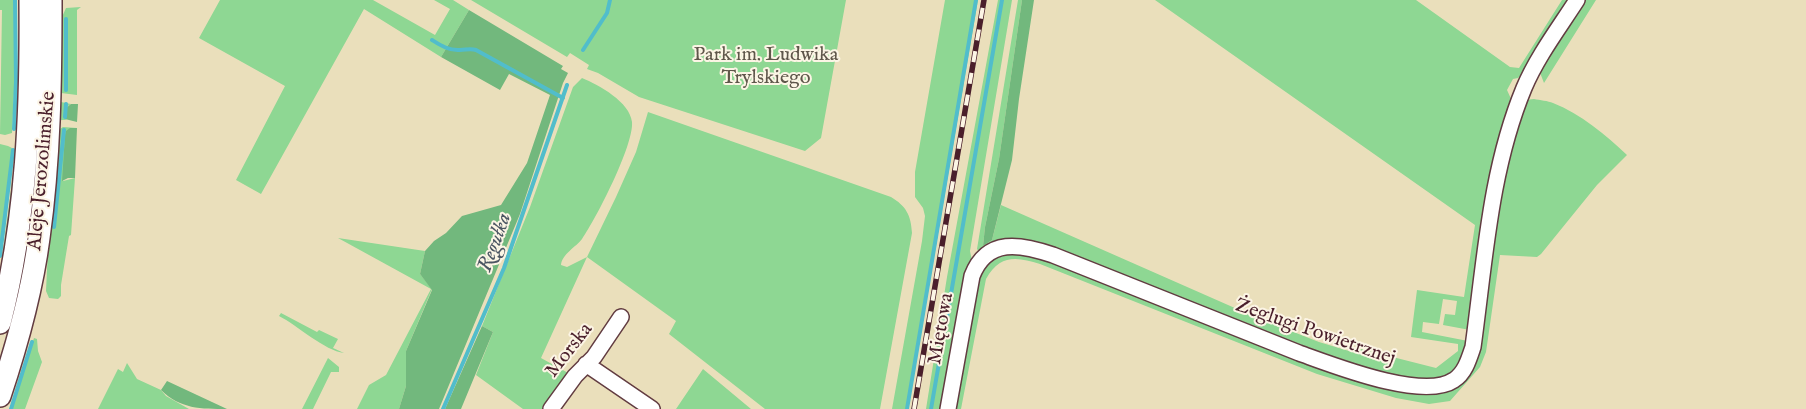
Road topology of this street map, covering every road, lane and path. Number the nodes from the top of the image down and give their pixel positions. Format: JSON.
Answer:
{"nodes":[{"id":1,"x":30,"y":0,"type":"edge"},
{"id":2,"x":50,"y":0,"type":"edge"},
{"id":3,"x":1577,"y":0,"type":"edge"},
{"id":4,"x":982,"y":259,"type":"joint"},
{"id":5,"x":621,"y":317,"type":"dead end"},
{"id":6,"x":0,"y":323,"type":"edge"},
{"id":7,"x":586,"y":364,"type":"junction"},
{"id":8,"x":0,"y":396,"type":"edge"},
{"id":9,"x":551,"y":409,"type":"edge"},
{"id":10,"x":652,"y":409,"type":"edge"},
{"id":11,"x":948,"y":409,"type":"edge"}],
"edges":[{"from":1,"to":6,"type":"main road","name":"Aleje Jerozolimskie"},
{"from":2,"to":8,"type":"main road","name":"Aleje Jerozolimskie"},
{"from":3,"to":4,"type":"street","name":"Żeglugi Powietrznej"},
{"from":4,"to":11,"type":"street","name":"Miętowa"},
{"from":5,"to":7,"type":"street","name":"Morska"},
{"from":7,"to":9,"type":"street","name":"Morska"},
{"from":7,"to":10,"type":"street"}]}
